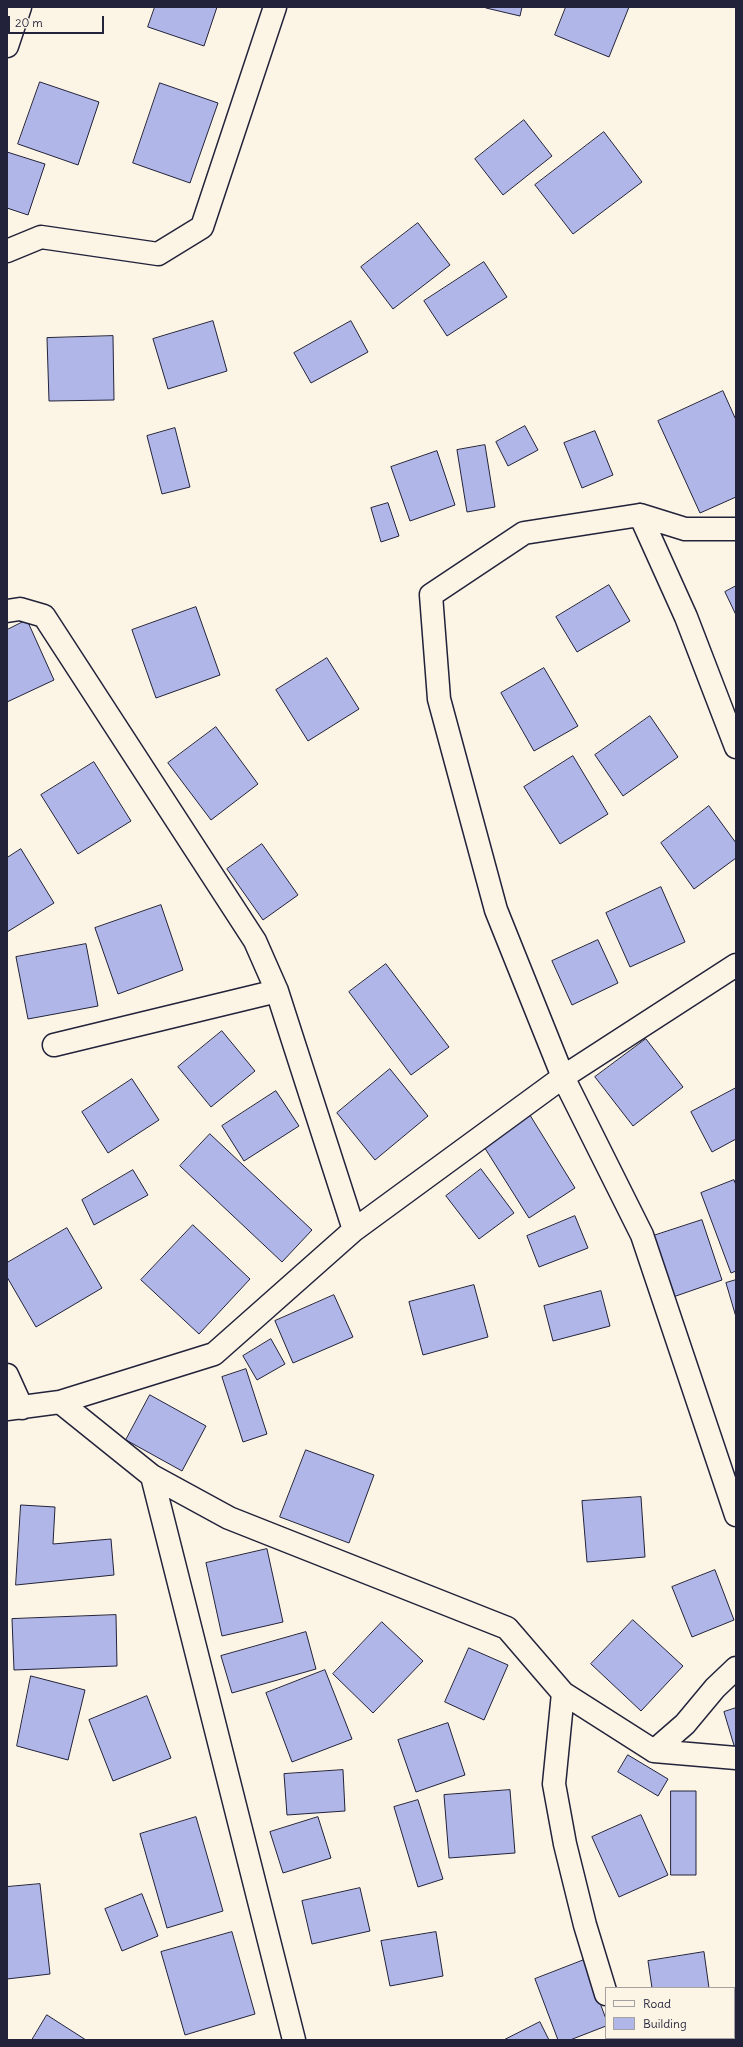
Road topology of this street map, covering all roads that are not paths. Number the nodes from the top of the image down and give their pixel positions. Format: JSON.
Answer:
{"nodes":[{"id":1,"x":20,"y":7,"type":"edge"},
{"id":2,"x":275,"y":7,"type":"edge"},
{"id":3,"x":7,"y":46,"type":"edge"},
{"id":4,"x":7,"y":251,"type":"edge"},
{"id":5,"x":640,"y":515,"type":"junction"},
{"id":6,"x":736,"y":529,"type":"edge"},
{"id":7,"x":7,"y":611,"type":"edge"},
{"id":8,"x":736,"y":746,"type":"edge"},
{"id":9,"x":736,"y":965,"type":"edge"},
{"id":10,"x":277,"y":990,"type":"junction"},
{"id":11,"x":54,"y":1045,"type":"dead end"},
{"id":12,"x":563,"y":1077,"type":"junction"},
{"id":13,"x":354,"y":1230,"type":"junction"},
{"id":14,"x":7,"y":1375,"type":"edge"},
{"id":15,"x":60,"y":1402,"type":"junction"},
{"id":16,"x":15,"y":1408,"type":"edge"},
{"id":17,"x":152,"y":1476,"type":"junction"},
{"id":18,"x":736,"y":1515,"type":"edge"},
{"id":19,"x":736,"y":1668,"type":"edge"},
{"id":20,"x":563,"y":1693,"type":"junction"},
{"id":21,"x":654,"y":1751,"type":"junction"},
{"id":22,"x":736,"y":1758,"type":"edge"},
{"id":23,"x":605,"y":1991,"type":"edge"},
{"id":24,"x":294,"y":2040,"type":"edge"}],
"edges":[{"from":1,"to":3,"type":"street"},
{"from":2,"to":4,"type":"street"},
{"from":5,"to":6,"type":"street"},
{"from":5,"to":8,"type":"street"},
{"from":5,"to":12,"type":"street"},
{"from":7,"to":10,"type":"street"},
{"from":9,"to":12,"type":"street"},
{"from":10,"to":11,"type":"street"},
{"from":10,"to":13,"type":"street"},
{"from":12,"to":13,"type":"street"},
{"from":12,"to":18,"type":"street"},
{"from":13,"to":15,"type":"street"},
{"from":14,"to":16,"type":"street"},
{"from":15,"to":16,"type":"street"},
{"from":15,"to":17,"type":"street"},
{"from":17,"to":20,"type":"street"},
{"from":17,"to":24,"type":"street"},
{"from":19,"to":21,"type":"street"},
{"from":20,"to":21,"type":"street"},
{"from":20,"to":23,"type":"street"},
{"from":21,"to":22,"type":"street"}]}
